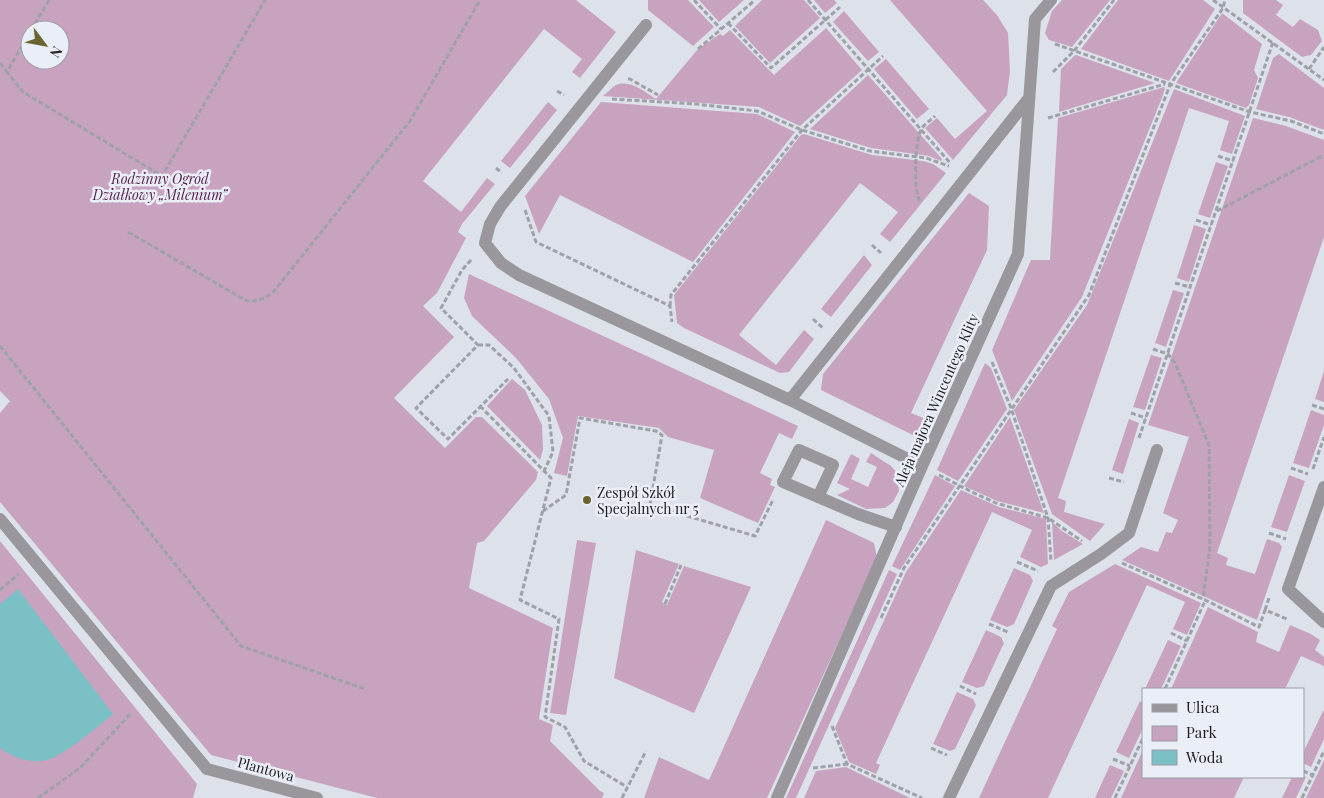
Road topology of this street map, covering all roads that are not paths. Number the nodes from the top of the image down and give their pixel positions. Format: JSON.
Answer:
{"nodes":[{"id":1,"x":1052,"y":0,"type":"edge"},
{"id":2,"x":646,"y":24,"type":"dead end"},
{"id":3,"x":1030,"y":98,"type":"junction"},
{"id":4,"x":790,"y":400,"type":"junction"},
{"id":5,"x":1157,"y":450,"type":"dead end"},
{"id":6,"x":922,"y":466,"type":"junction"},
{"id":7,"x":1324,"y":487,"type":"edge"},
{"id":8,"x":818,"y":497,"type":"dead end"},
{"id":9,"x":0,"y":519,"type":"edge"},
{"id":10,"x":896,"y":527,"type":"junction"},
{"id":11,"x":1324,"y":622,"type":"edge"},
{"id":12,"x":317,"y":798,"type":"edge"},
{"id":13,"x":777,"y":798,"type":"edge"},
{"id":14,"x":949,"y":798,"type":"edge"}],
"edges":[{"from":1,"to":3,"type":"street","name":"Aleja majora Wincentego Klity"},
{"from":2,"to":4,"type":"street"},
{"from":3,"to":4,"type":"street"},
{"from":3,"to":6,"type":"street","name":"Aleja majora Wincentego Klity"},
{"from":4,"to":6,"type":"street"},
{"from":5,"to":14,"type":"street"},
{"from":6,"to":10,"type":"street","name":"Aleja majora Wincentego Klity"},
{"from":7,"to":11,"type":"street"},
{"from":8,"to":10,"type":"street"},
{"from":9,"to":12,"type":"street","name":"Plantowa"},
{"from":10,"to":13,"type":"street","name":"Aleja majora Wincentego Klity"}]}
